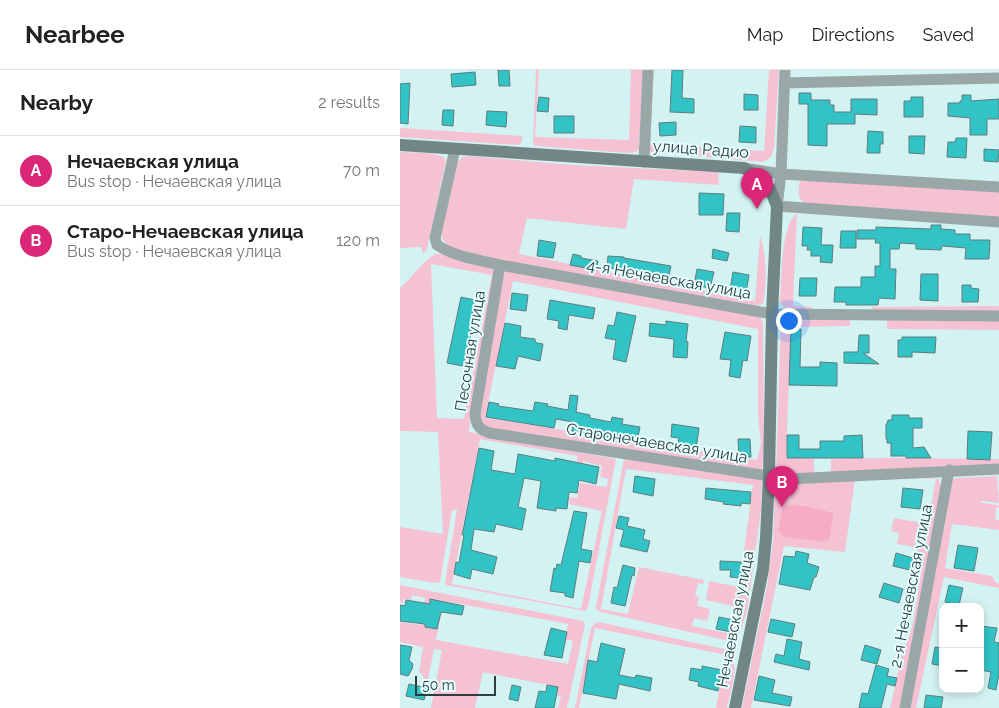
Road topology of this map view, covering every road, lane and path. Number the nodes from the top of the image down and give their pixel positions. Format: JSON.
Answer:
{"nodes":[{"id":1,"x":648,"y":70,"type":"edge"},
{"id":2,"x":785,"y":70,"type":"edge"},
{"id":3,"x":999,"y":78,"type":"edge"},
{"id":4,"x":784,"y":83,"type":"junction"},
{"id":5,"x":400,"y":145,"type":"edge"},
{"id":6,"x":455,"y":149,"type":"junction"},
{"id":7,"x":644,"y":162,"type":"junction"},
{"id":8,"x":744,"y":168,"type":"junction"},
{"id":9,"x":781,"y":174,"type":"junction"},
{"id":10,"x":999,"y":187,"type":"edge"},
{"id":11,"x":777,"y":206,"type":"junction"},
{"id":12,"x":999,"y":222,"type":"edge"},
{"id":13,"x":500,"y":265,"type":"junction"},
{"id":14,"x":772,"y":314,"type":"junction"},
{"id":15,"x":999,"y":316,"type":"edge"},
{"id":16,"x":490,"y":434,"type":"joint"},
{"id":17,"x":999,"y":469,"type":"edge"},
{"id":18,"x":949,"y":470,"type":"junction"},
{"id":19,"x":769,"y":476,"type":"junction"},
{"id":20,"x":735,"y":708,"type":"edge"},
{"id":21,"x":905,"y":708,"type":"edge"}],
"edges":[{"from":1,"to":7,"type":"street"},
{"from":2,"to":4,"type":"street"},
{"from":3,"to":4,"type":"street"},
{"from":4,"to":9,"type":"street"},
{"from":5,"to":6,"type":"street","name":"улица Радио"},
{"from":6,"to":7,"type":"street","name":"улица Радио"},
{"from":6,"to":13,"type":"street","name":"4-я Нечаевская улица"},
{"from":7,"to":8,"type":"street","name":"улица Радио"},
{"from":8,"to":9,"type":"street","name":"улица Радио"},
{"from":8,"to":11,"type":"street"},
{"from":9,"to":10,"type":"street","name":"улица Радио"},
{"from":9,"to":11,"type":"street"},
{"from":11,"to":12,"type":"street"},
{"from":11,"to":14,"type":"street","name":"Нечаевская улица"},
{"from":13,"to":14,"type":"street","name":"4-я Нечаевская улица"},
{"from":13,"to":16,"type":"street","name":"Песочная улица"},
{"from":14,"to":15,"type":"street","name":"4-я Нечаевская улица"},
{"from":14,"to":19,"type":"street","name":"Нечаевская улица"},
{"from":16,"to":19,"type":"street","name":"Старонечаевская улица"},
{"from":17,"to":18,"type":"street","name":"Старонечаевская улица"},
{"from":18,"to":19,"type":"street","name":"Старонечаевская улица"},
{"from":18,"to":21,"type":"street","name":"2-я Нечаевская улица"},
{"from":19,"to":20,"type":"street","name":"Нечаевская улица"}]}
